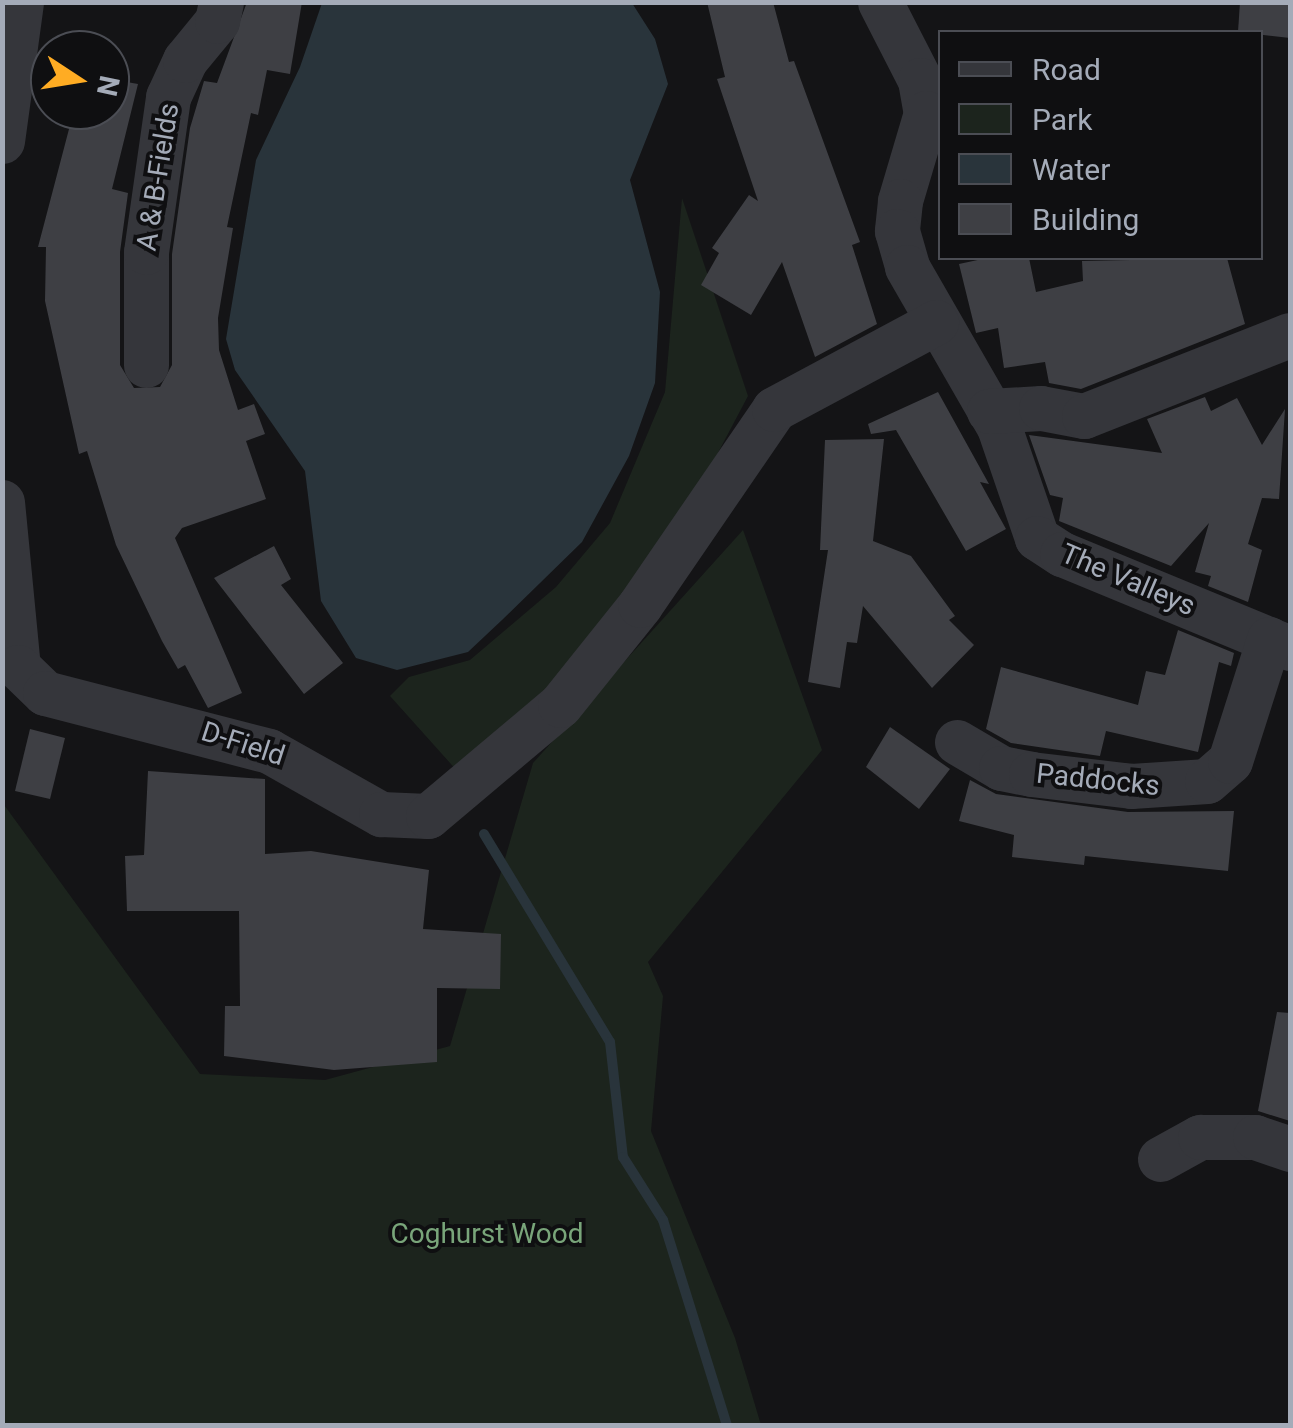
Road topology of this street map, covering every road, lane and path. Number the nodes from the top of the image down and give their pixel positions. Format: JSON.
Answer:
{"nodes":[{"id":1,"x":22,"y":2,"type":"edge"},
{"id":2,"x":221,"y":2,"type":"edge"},
{"id":3,"x":880,"y":2,"type":"edge"},
{"id":4,"x":2,"y":141,"type":"edge"},
{"id":5,"x":936,"y":322,"type":"junction"},
{"id":6,"x":1290,"y":336,"type":"edge"},
{"id":7,"x":146,"y":365,"type":"dead end"},
{"id":8,"x":989,"y":410,"type":"junction"},
{"id":9,"x":2,"y":502,"type":"edge"},
{"id":10,"x":1280,"y":644,"type":"edge"},
{"id":11,"x":957,"y":742,"type":"dead end"},
{"id":12,"x":1290,"y":1149,"type":"edge"},
{"id":13,"x":1160,"y":1160,"type":"dead end"}],
"edges":[{"from":1,"to":4,"type":"street"},
{"from":2,"to":7,"type":"street","name":"A & B-Fields"},
{"from":3,"to":5,"type":"street","name":"The Valleys"},
{"from":5,"to":8,"type":"street","name":"The Valleys"},
{"from":5,"to":9,"type":"street","name":"D-Field"},
{"from":6,"to":8,"type":"street"},
{"from":8,"to":10,"type":"street","name":"The Valleys"},
{"from":10,"to":11,"type":"street","name":"Paddocks"},
{"from":12,"to":13,"type":"street"}]}
